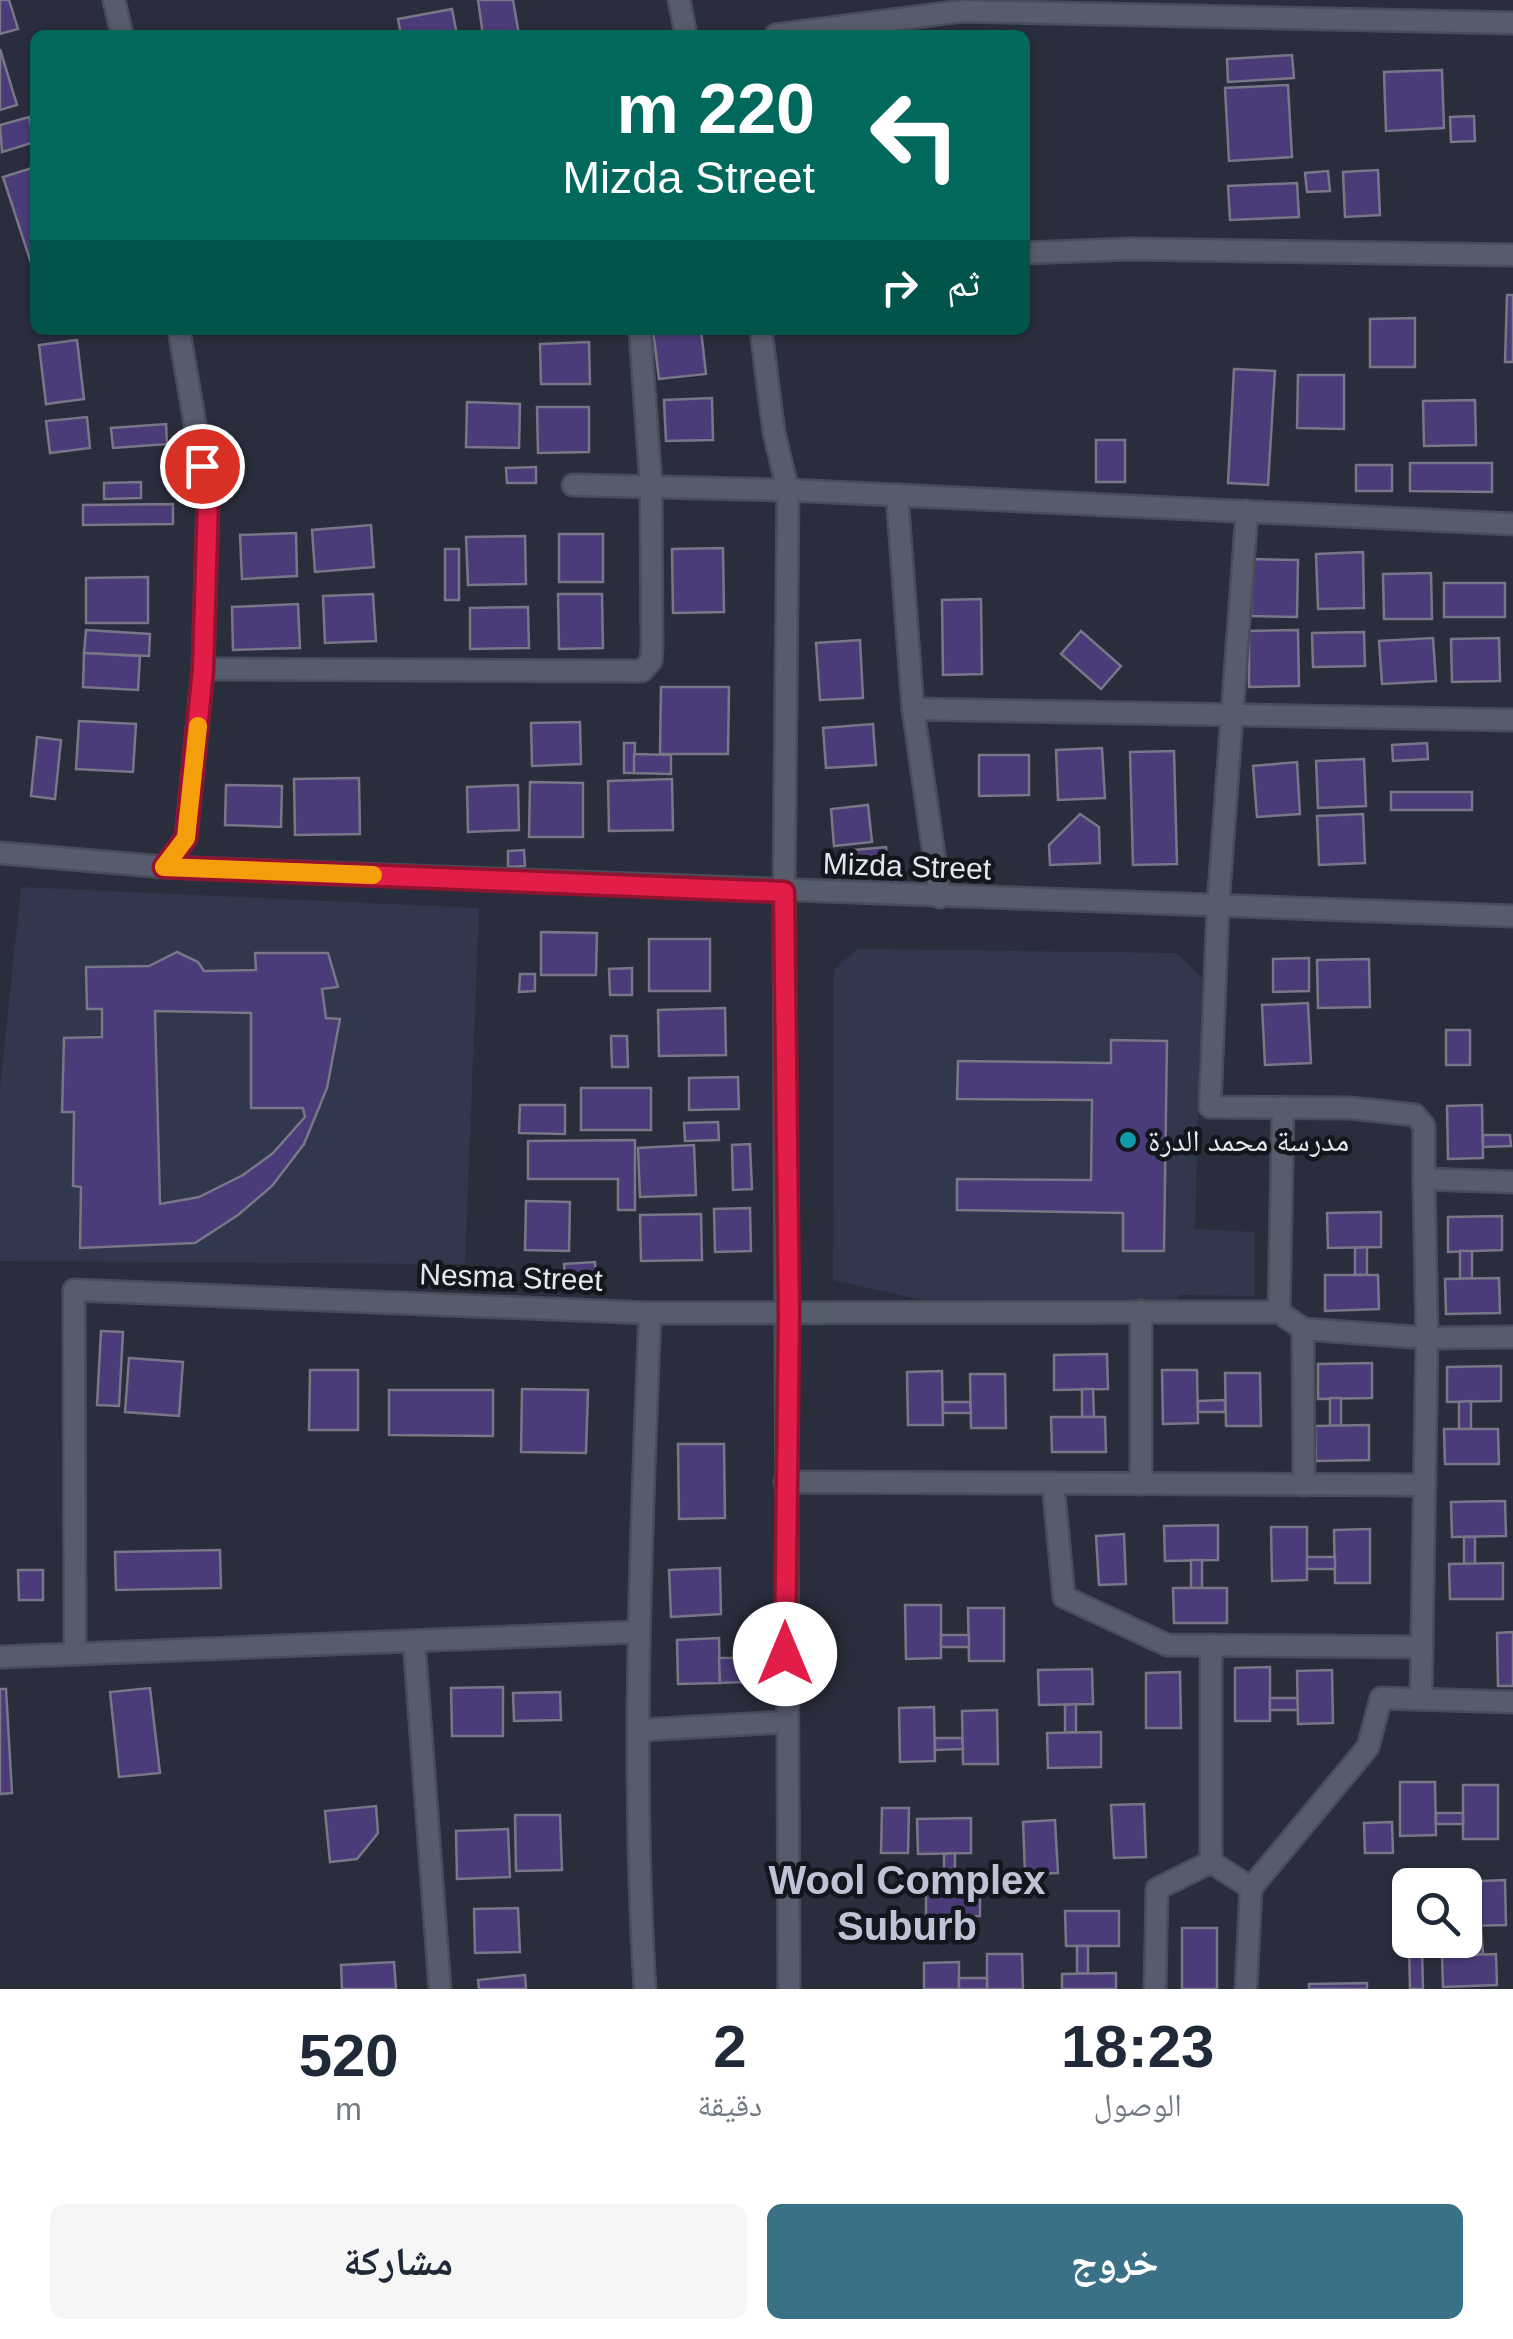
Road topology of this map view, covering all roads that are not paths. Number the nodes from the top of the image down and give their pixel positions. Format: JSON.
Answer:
{"nodes":[{"id":1,"x":114,"y":0,"type":"edge"},
{"id":2,"x":679,"y":0,"type":"edge"},
{"id":3,"x":936,"y":7,"type":"edge"},
{"id":4,"x":1478,"y":10,"type":"edge"},
{"id":5,"x":1513,"y":23,"type":"edge"},
{"id":6,"x":901,"y":27,"type":"edge"},
{"id":7,"x":121,"y":30,"type":"edge"},
{"id":8,"x":685,"y":30,"type":"edge"},
{"id":9,"x":854,"y":30,"type":"edge"},
{"id":10,"x":1030,"y":254,"type":"edge"},
{"id":11,"x":1513,"y":255,"type":"edge"},
{"id":12,"x":180,"y":335,"type":"edge"},
{"id":13,"x":640,"y":335,"type":"edge"},
{"id":14,"x":762,"y":335,"type":"edge"},
{"id":15,"x":573,"y":484,"type":"dead end"},
{"id":16,"x":652,"y":486,"type":"junction"},
{"id":17,"x":788,"y":490,"type":"junction"},
{"id":18,"x":897,"y":495,"type":"junction"},
{"id":19,"x":1247,"y":511,"type":"junction"},
{"id":20,"x":1513,"y":524,"type":"edge"},
{"id":21,"x":203,"y":670,"type":"junction"},
{"id":22,"x":913,"y":709,"type":"junction"},
{"id":23,"x":1230,"y":712,"type":"junction"},
{"id":24,"x":1513,"y":720,"type":"edge"},
{"id":25,"x":0,"y":853,"type":"edge"},
{"id":26,"x":164,"y":867,"type":"junction"},
{"id":27,"x":784,"y":892,"type":"junction"},
{"id":28,"x":940,"y":897,"type":"junction"},
{"id":29,"x":1218,"y":906,"type":"junction"},
{"id":30,"x":1513,"y":916,"type":"edge"},
{"id":31,"x":1282,"y":1107,"type":"junction"},
{"id":32,"x":1424,"y":1179,"type":"junction"},
{"id":33,"x":1513,"y":1182,"type":"edge"},
{"id":34,"x":1141,"y":1311,"type":"junction"},
{"id":35,"x":1279,"y":1312,"type":"junction"},
{"id":36,"x":650,"y":1313,"type":"junction"},
{"id":37,"x":789,"y":1314,"type":"junction"},
{"id":38,"x":1303,"y":1329,"type":"junction"},
{"id":39,"x":1427,"y":1338,"type":"junction"},
{"id":40,"x":1513,"y":1338,"type":"edge"},
{"id":41,"x":785,"y":1482,"type":"junction"},
{"id":42,"x":1053,"y":1483,"type":"junction"},
{"id":43,"x":1140,"y":1484,"type":"junction"},
{"id":44,"x":1304,"y":1485,"type":"junction"},
{"id":45,"x":1425,"y":1485,"type":"junction"},
{"id":46,"x":637,"y":1632,"type":"junction"},
{"id":47,"x":414,"y":1640,"type":"junction"},
{"id":48,"x":1211,"y":1646,"type":"junction"},
{"id":49,"x":1422,"y":1648,"type":"junction"},
{"id":50,"x":75,"y":1654,"type":"junction"},
{"id":51,"x":0,"y":1656,"type":"edge"},
{"id":52,"x":1421,"y":1699,"type":"junction"},
{"id":53,"x":1513,"y":1702,"type":"edge"},
{"id":54,"x":785,"y":1722,"type":"junction"},
{"id":55,"x":640,"y":1730,"type":"junction"},
{"id":56,"x":1211,"y":1862,"type":"junction"},
{"id":57,"x":1251,"y":1888,"type":"junction"},
{"id":58,"x":440,"y":1989,"type":"edge"},
{"id":59,"x":645,"y":1989,"type":"edge"},
{"id":60,"x":789,"y":1989,"type":"edge"},
{"id":61,"x":1155,"y":1989,"type":"edge"},
{"id":62,"x":1246,"y":1989,"type":"edge"}],
"edges":[{"from":1,"to":7,"type":"street"},
{"from":2,"to":8,"type":"street"},
{"from":3,"to":4,"type":"street"},
{"from":3,"to":6,"type":"street"},
{"from":4,"to":5,"type":"street"},
{"from":6,"to":9,"type":"street"},
{"from":10,"to":11,"type":"street"},
{"from":12,"to":21,"type":"street"},
{"from":13,"to":16,"type":"street"},
{"from":14,"to":17,"type":"street"},
{"from":15,"to":16,"type":"street"},
{"from":16,"to":17,"type":"street"},
{"from":16,"to":21,"type":"street"},
{"from":17,"to":18,"type":"street"},
{"from":17,"to":27,"type":"street"},
{"from":18,"to":19,"type":"street"},
{"from":18,"to":22,"type":"street"},
{"from":19,"to":20,"type":"street"},
{"from":19,"to":23,"type":"street"},
{"from":21,"to":26,"type":"street"},
{"from":22,"to":23,"type":"street"},
{"from":22,"to":28,"type":"street"},
{"from":23,"to":24,"type":"street"},
{"from":23,"to":29,"type":"street"},
{"from":25,"to":26,"type":"street","name":"Mizda Street"},
{"from":26,"to":27,"type":"street","name":"Mizda Street"},
{"from":27,"to":28,"type":"street","name":"Mizda Street"},
{"from":27,"to":37,"type":"street"},
{"from":28,"to":29,"type":"street","name":"Mizda Street"},
{"from":29,"to":30,"type":"street","name":"Mizda Street"},
{"from":29,"to":31,"type":"street"},
{"from":31,"to":32,"type":"street"},
{"from":31,"to":35,"type":"street"},
{"from":32,"to":33,"type":"street"},
{"from":32,"to":39,"type":"street"},
{"from":34,"to":35,"type":"street","name":"Nesma Street"},
{"from":34,"to":37,"type":"street","name":"Nesma Street"},
{"from":34,"to":43,"type":"street"},
{"from":35,"to":38,"type":"street"},
{"from":36,"to":37,"type":"street","name":"Nesma Street"},
{"from":36,"to":46,"type":"street"},
{"from":36,"to":50,"type":"street","name":"Nesma Street"},
{"from":37,"to":41,"type":"street"},
{"from":38,"to":39,"type":"street"},
{"from":38,"to":44,"type":"street"},
{"from":39,"to":40,"type":"street"},
{"from":39,"to":45,"type":"street"},
{"from":41,"to":42,"type":"street"},
{"from":41,"to":54,"type":"street"},
{"from":42,"to":43,"type":"street"},
{"from":42,"to":48,"type":"street"},
{"from":43,"to":44,"type":"street"},
{"from":44,"to":45,"type":"street"},
{"from":45,"to":49,"type":"street"},
{"from":46,"to":47,"type":"street"},
{"from":46,"to":55,"type":"street"},
{"from":47,"to":50,"type":"street"},
{"from":47,"to":58,"type":"street"},
{"from":48,"to":49,"type":"street"},
{"from":48,"to":56,"type":"street"},
{"from":49,"to":52,"type":"street"},
{"from":50,"to":51,"type":"street"},
{"from":52,"to":53,"type":"street"},
{"from":52,"to":57,"type":"street"},
{"from":54,"to":55,"type":"street"},
{"from":54,"to":60,"type":"street"},
{"from":55,"to":59,"type":"street"},
{"from":56,"to":57,"type":"street"},
{"from":56,"to":61,"type":"street"},
{"from":57,"to":62,"type":"street"}]}
